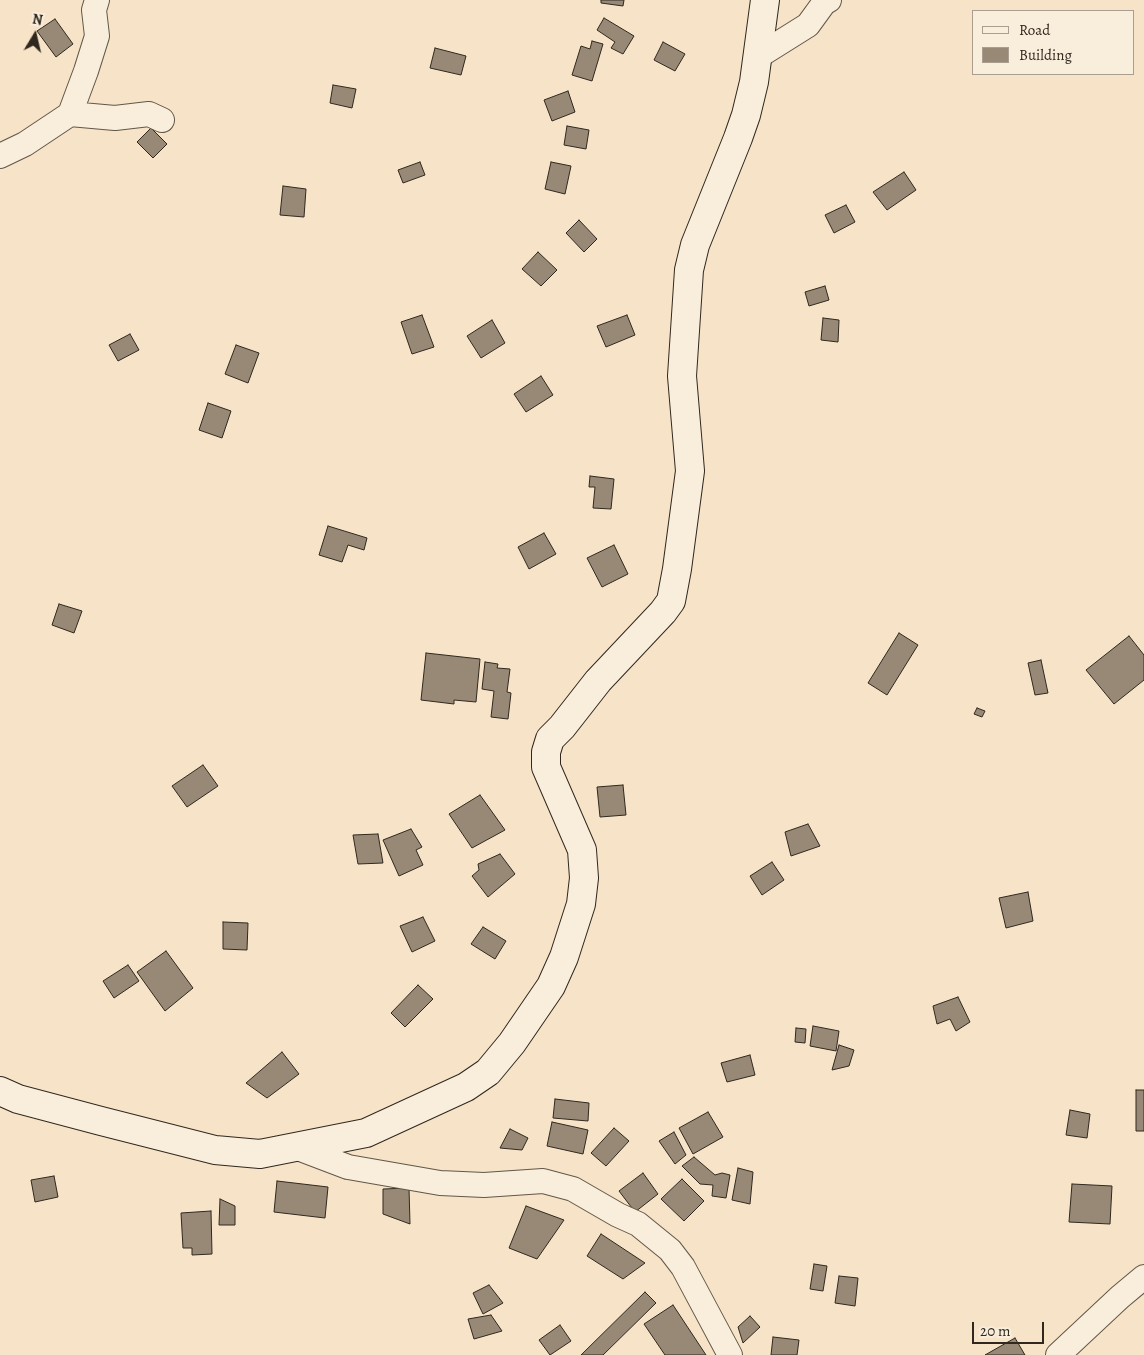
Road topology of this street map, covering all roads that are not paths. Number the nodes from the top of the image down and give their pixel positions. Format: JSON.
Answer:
{"nodes":[{"id":1,"x":97,"y":0,"type":"edge"},
{"id":2,"x":765,"y":0,"type":"edge"},
{"id":3,"x":829,"y":0,"type":"edge"},
{"id":4,"x":757,"y":57,"type":"junction"},
{"id":5,"x":70,"y":114,"type":"junction"},
{"id":6,"x":162,"y":120,"type":"dead end"},
{"id":7,"x":0,"y":156,"type":"edge"},
{"id":8,"x":0,"y":1091,"type":"edge"},
{"id":9,"x":298,"y":1148,"type":"junction"},
{"id":10,"x":1144,"y":1277,"type":"edge"},
{"id":11,"x":730,"y":1355,"type":"edge"},
{"id":12,"x":1058,"y":1355,"type":"edge"}],
"edges":[{"from":1,"to":5,"type":"street"},
{"from":2,"to":4,"type":"main road"},
{"from":3,"to":4,"type":"street"},
{"from":4,"to":9,"type":"main road"},
{"from":5,"to":6,"type":"street"},
{"from":5,"to":7,"type":"street"},
{"from":8,"to":9,"type":"main road"},
{"from":9,"to":11,"type":"street"},
{"from":10,"to":12,"type":"street"}]}
